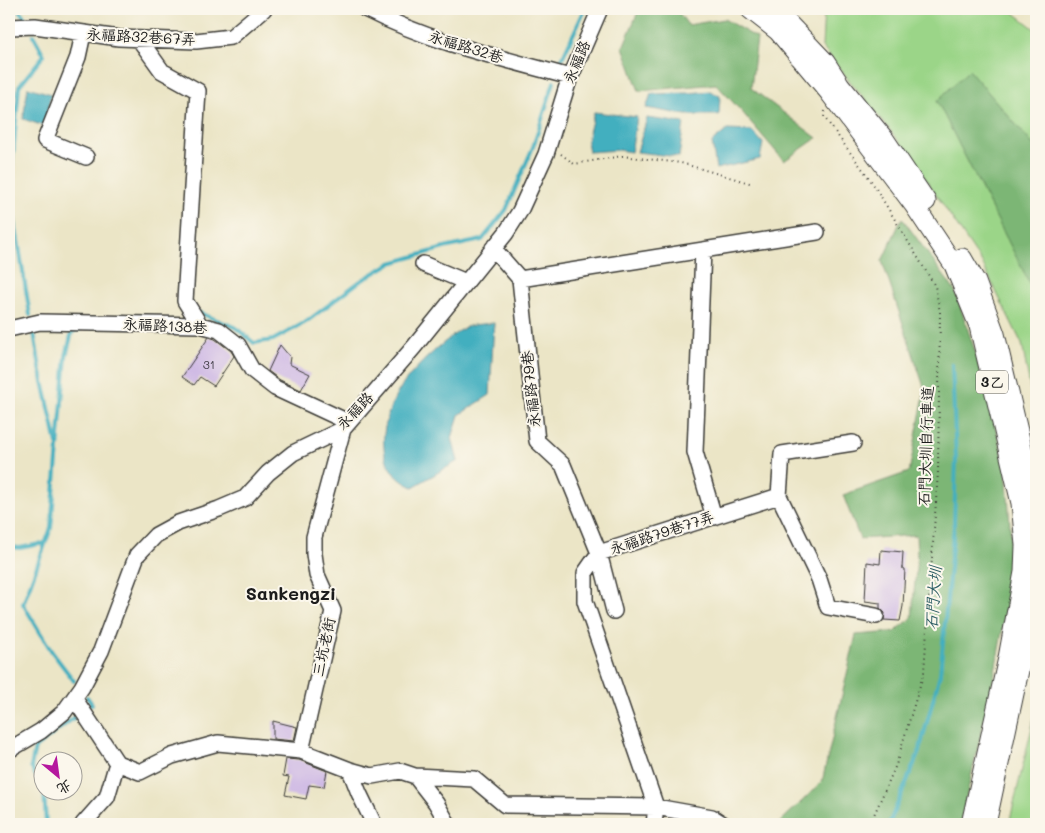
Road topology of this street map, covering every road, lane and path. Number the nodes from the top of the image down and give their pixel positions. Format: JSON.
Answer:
{"nodes":[{"id":1,"x":264,"y":9,"type":"edge"},
{"id":2,"x":365,"y":9,"type":"edge"},
{"id":3,"x":600,"y":9,"type":"edge"},
{"id":4,"x":750,"y":9,"type":"edge"},
{"id":5,"x":772,"y":9,"type":"edge"},
{"id":6,"x":9,"y":27,"type":"edge"},
{"id":7,"x":83,"y":34,"type":"junction"},
{"id":8,"x":139,"y":39,"type":"junction"},
{"id":9,"x":570,"y":77,"type":"junction"},
{"id":10,"x":829,"y":92,"type":"junction"},
{"id":11,"x":549,"y":144,"type":"junction"},
{"id":12,"x":86,"y":157,"type":"dead end"},
{"id":13,"x":754,"y":184,"type":"dead end"},
{"id":14,"x":817,"y":232,"type":"dead end"},
{"id":15,"x":493,"y":248,"type":"junction"},
{"id":16,"x":703,"y":250,"type":"junction"},
{"id":17,"x":423,"y":264,"type":"dead end"},
{"id":18,"x":520,"y":279,"type":"junction"},
{"id":19,"x":466,"y":282,"type":"junction"},
{"id":20,"x":200,"y":326,"type":"junction"},
{"id":21,"x":9,"y":329,"type":"edge"},
{"id":22,"x":345,"y":425,"type":"junction"},
{"id":23,"x":853,"y":443,"type":"dead end"},
{"id":24,"x":779,"y":496,"type":"junction"},
{"id":25,"x":1036,"y":507,"type":"edge"},
{"id":26,"x":714,"y":517,"type":"junction"},
{"id":27,"x":599,"y":553,"type":"junction"},
{"id":28,"x":1036,"y":575,"type":"edge"},
{"id":29,"x":614,"y":611,"type":"dead end"},
{"id":30,"x":876,"y":616,"type":"dead end"},
{"id":31,"x":74,"y":698,"type":"junction"},
{"id":32,"x":9,"y":750,"type":"edge"},
{"id":33,"x":301,"y":751,"type":"junction"},
{"id":34,"x":117,"y":763,"type":"junction"},
{"id":35,"x":350,"y":770,"type":"junction"},
{"id":36,"x":416,"y":776,"type":"junction"},
{"id":37,"x":656,"y":807,"type":"junction"},
{"id":38,"x":83,"y":824,"type":"edge"},
{"id":39,"x":374,"y":824,"type":"edge"},
{"id":40,"x":448,"y":824,"type":"edge"},
{"id":41,"x":654,"y":824,"type":"edge"},
{"id":42,"x":723,"y":824,"type":"edge"},
{"id":43,"x":870,"y":824,"type":"edge"},
{"id":44,"x":971,"y":824,"type":"edge"},
{"id":45,"x":986,"y":824,"type":"edge"}],
"edges":[{"from":1,"to":8,"type":"street","name":"永福路32巷67弄"},
{"from":2,"to":9,"type":"street","name":"永福路32巷"},
{"from":3,"to":9,"type":"street","name":"永福路"},
{"from":4,"to":10,"type":"main road","number":"3乙"},
{"from":5,"to":25,"type":"main road","number":"3乙"},
{"from":6,"to":7,"type":"street","name":"永福路32巷67弄"},
{"from":7,"to":8,"type":"street","name":"永福路32巷67弄"},
{"from":7,"to":12,"type":"street"},
{"from":8,"to":20,"type":"street"},
{"from":9,"to":11,"type":"street","name":"永福路"},
{"from":10,"to":43,"type":"path","name":"石門大圳自行車道"},
{"from":10,"to":44,"type":"main road","number":"3乙"},
{"from":11,"to":13,"type":"path"},
{"from":11,"to":15,"type":"street","name":"永福路"},
{"from":14,"to":16,"type":"street"},
{"from":15,"to":18,"type":"street"},
{"from":15,"to":19,"type":"street","name":"永福路"},
{"from":16,"to":18,"type":"street"},
{"from":16,"to":26,"type":"street"},
{"from":17,"to":19,"type":"street"},
{"from":18,"to":27,"type":"street","name":"永福路79巷"},
{"from":19,"to":22,"type":"street","name":"永福路"},
{"from":20,"to":21,"type":"street","name":"永福路138巷"},
{"from":20,"to":22,"type":"street","name":"永福路138巷"},
{"from":22,"to":31,"type":"street","name":"永福路"},
{"from":22,"to":33,"type":"street","name":"三坑老街"},
{"from":23,"to":24,"type":"street"},
{"from":24,"to":26,"type":"street","name":"永福路79巷77弄"},
{"from":24,"to":30,"type":"street"},
{"from":26,"to":27,"type":"street","name":"永福路79巷77弄"},
{"from":27,"to":29,"type":"street","name":"永福路79巷"},
{"from":27,"to":37,"type":"street","name":"永福路79巷77弄"},
{"from":28,"to":45,"type":"main road"},
{"from":31,"to":32,"type":"street","name":"永福路"},
{"from":31,"to":34,"type":"street"},
{"from":33,"to":34,"type":"street"},
{"from":33,"to":35,"type":"street"},
{"from":34,"to":38,"type":"street"},
{"from":35,"to":36,"type":"street"},
{"from":35,"to":39,"type":"street"},
{"from":36,"to":37,"type":"street"},
{"from":36,"to":40,"type":"street"},
{"from":37,"to":41,"type":"street","name":"永福路79巷77弄"},
{"from":37,"to":42,"type":"street"}]}
